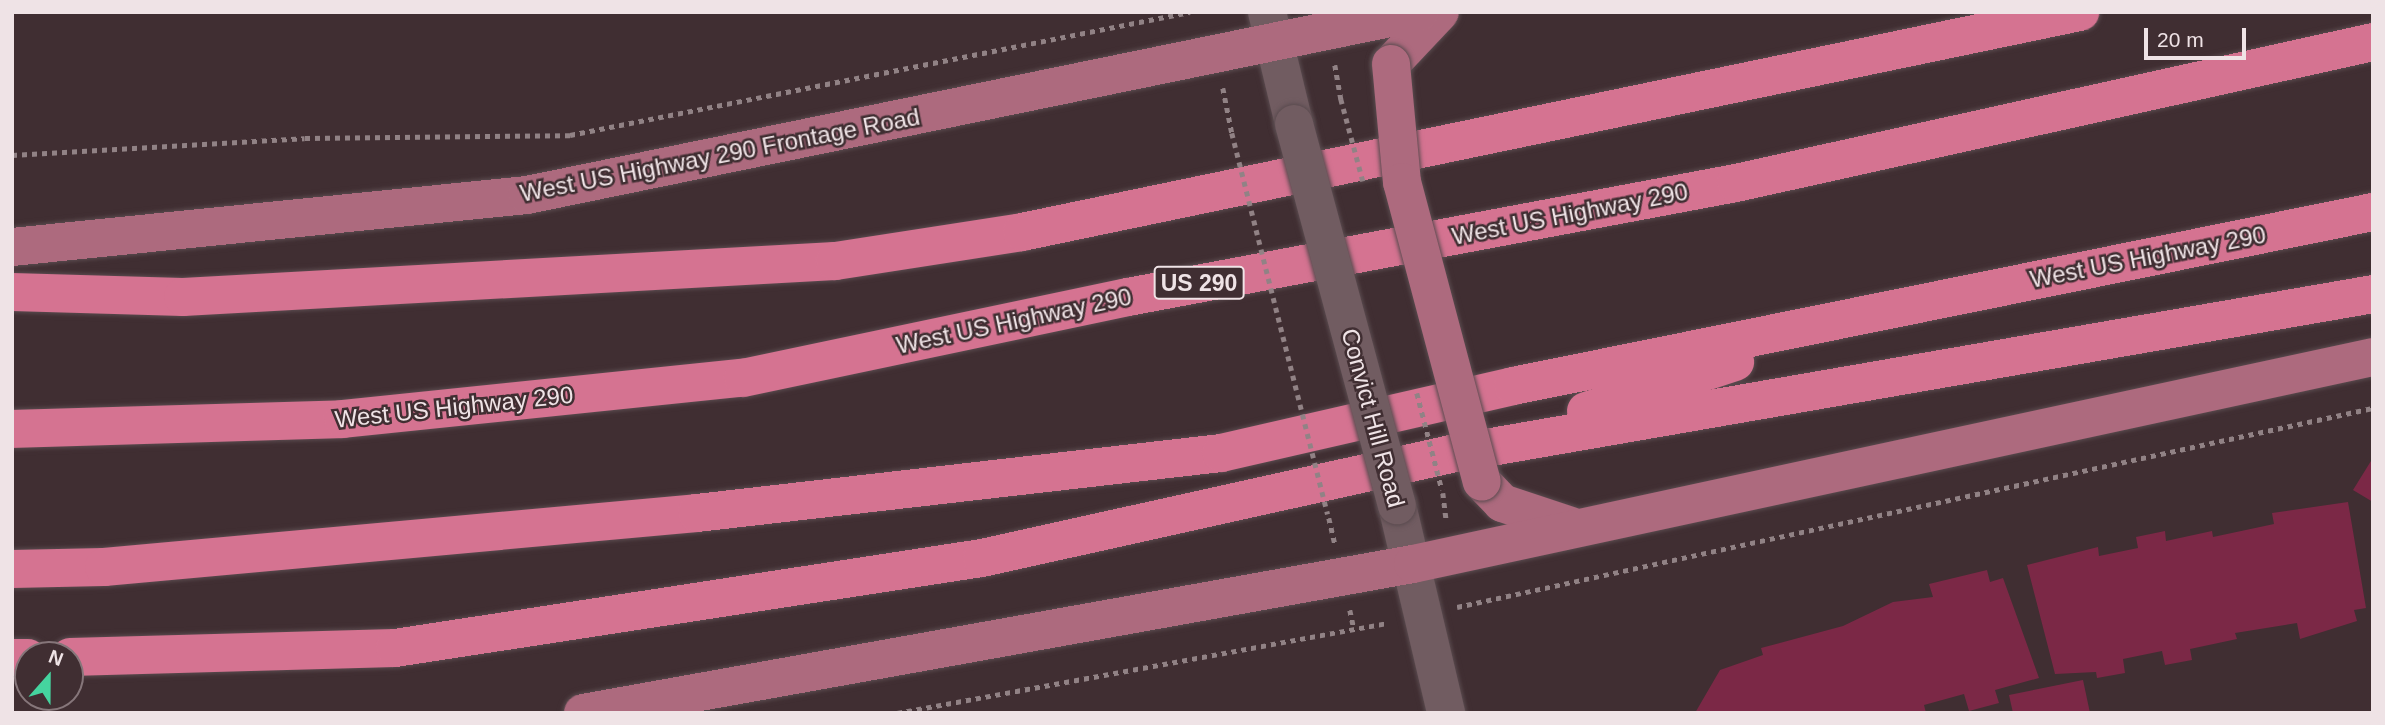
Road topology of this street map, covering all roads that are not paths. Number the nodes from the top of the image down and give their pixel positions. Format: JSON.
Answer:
{"nodes":[{"id":1,"x":1419,"y":12,"type":"edge"},
{"id":2,"x":1440,"y":12,"type":"edge"},
{"id":3,"x":2080,"y":12,"type":"edge"},
{"id":4,"x":1270,"y":27,"type":"edge"},
{"id":5,"x":2373,"y":42,"type":"edge"},
{"id":6,"x":2373,"y":212,"type":"edge"},
{"id":7,"x":12,"y":247,"type":"edge"},
{"id":8,"x":12,"y":292,"type":"edge"},
{"id":9,"x":2373,"y":294,"type":"edge"},
{"id":10,"x":1916,"y":304,"type":"junction"},
{"id":11,"x":2373,"y":347,"type":"edge"},
{"id":12,"x":2373,"y":357,"type":"edge"},
{"id":13,"x":2274,"y":378,"type":"junction"},
{"id":14,"x":12,"y":429,"type":"edge"},
{"id":15,"x":1451,"y":454,"type":"junction"},
{"id":16,"x":1578,"y":528,"type":"junction"},
{"id":17,"x":1413,"y":564,"type":"junction"},
{"id":18,"x":12,"y":569,"type":"edge"},
{"id":19,"x":84,"y":657,"type":"edge"},
{"id":20,"x":583,"y":713,"type":"edge"},
{"id":21,"x":1446,"y":713,"type":"edge"}],
"edges":[{"from":1,"to":4,"type":"main road","name":"West US Highway 290 Frontage Road"},
{"from":2,"to":16,"type":"main road","bridge":true},
{"from":3,"to":8,"type":"highway"},
{"from":4,"to":7,"type":"main road","name":"West US Highway 290 Frontage Road"},
{"from":4,"to":17,"type":"street","name":"Convict Hill Road","bridge":true},
{"from":5,"to":14,"type":"highway","name":"West US Highway 290","number":"US 290"},
{"from":6,"to":10,"type":"highway","name":"West US Highway 290"},
{"from":9,"to":15,"type":"highway"},
{"from":10,"to":15,"type":"highway"},
{"from":10,"to":18,"type":"highway","name":"West US Highway 290"},
{"from":11,"to":13,"type":"main road"},
{"from":12,"to":13,"type":"main road"},
{"from":13,"to":16,"type":"main road"},
{"from":15,"to":19,"type":"highway"},
{"from":16,"to":17,"type":"main road"},
{"from":17,"to":20,"type":"main road"},
{"from":17,"to":21,"type":"street","name":"Convict Hill Road"}]}
